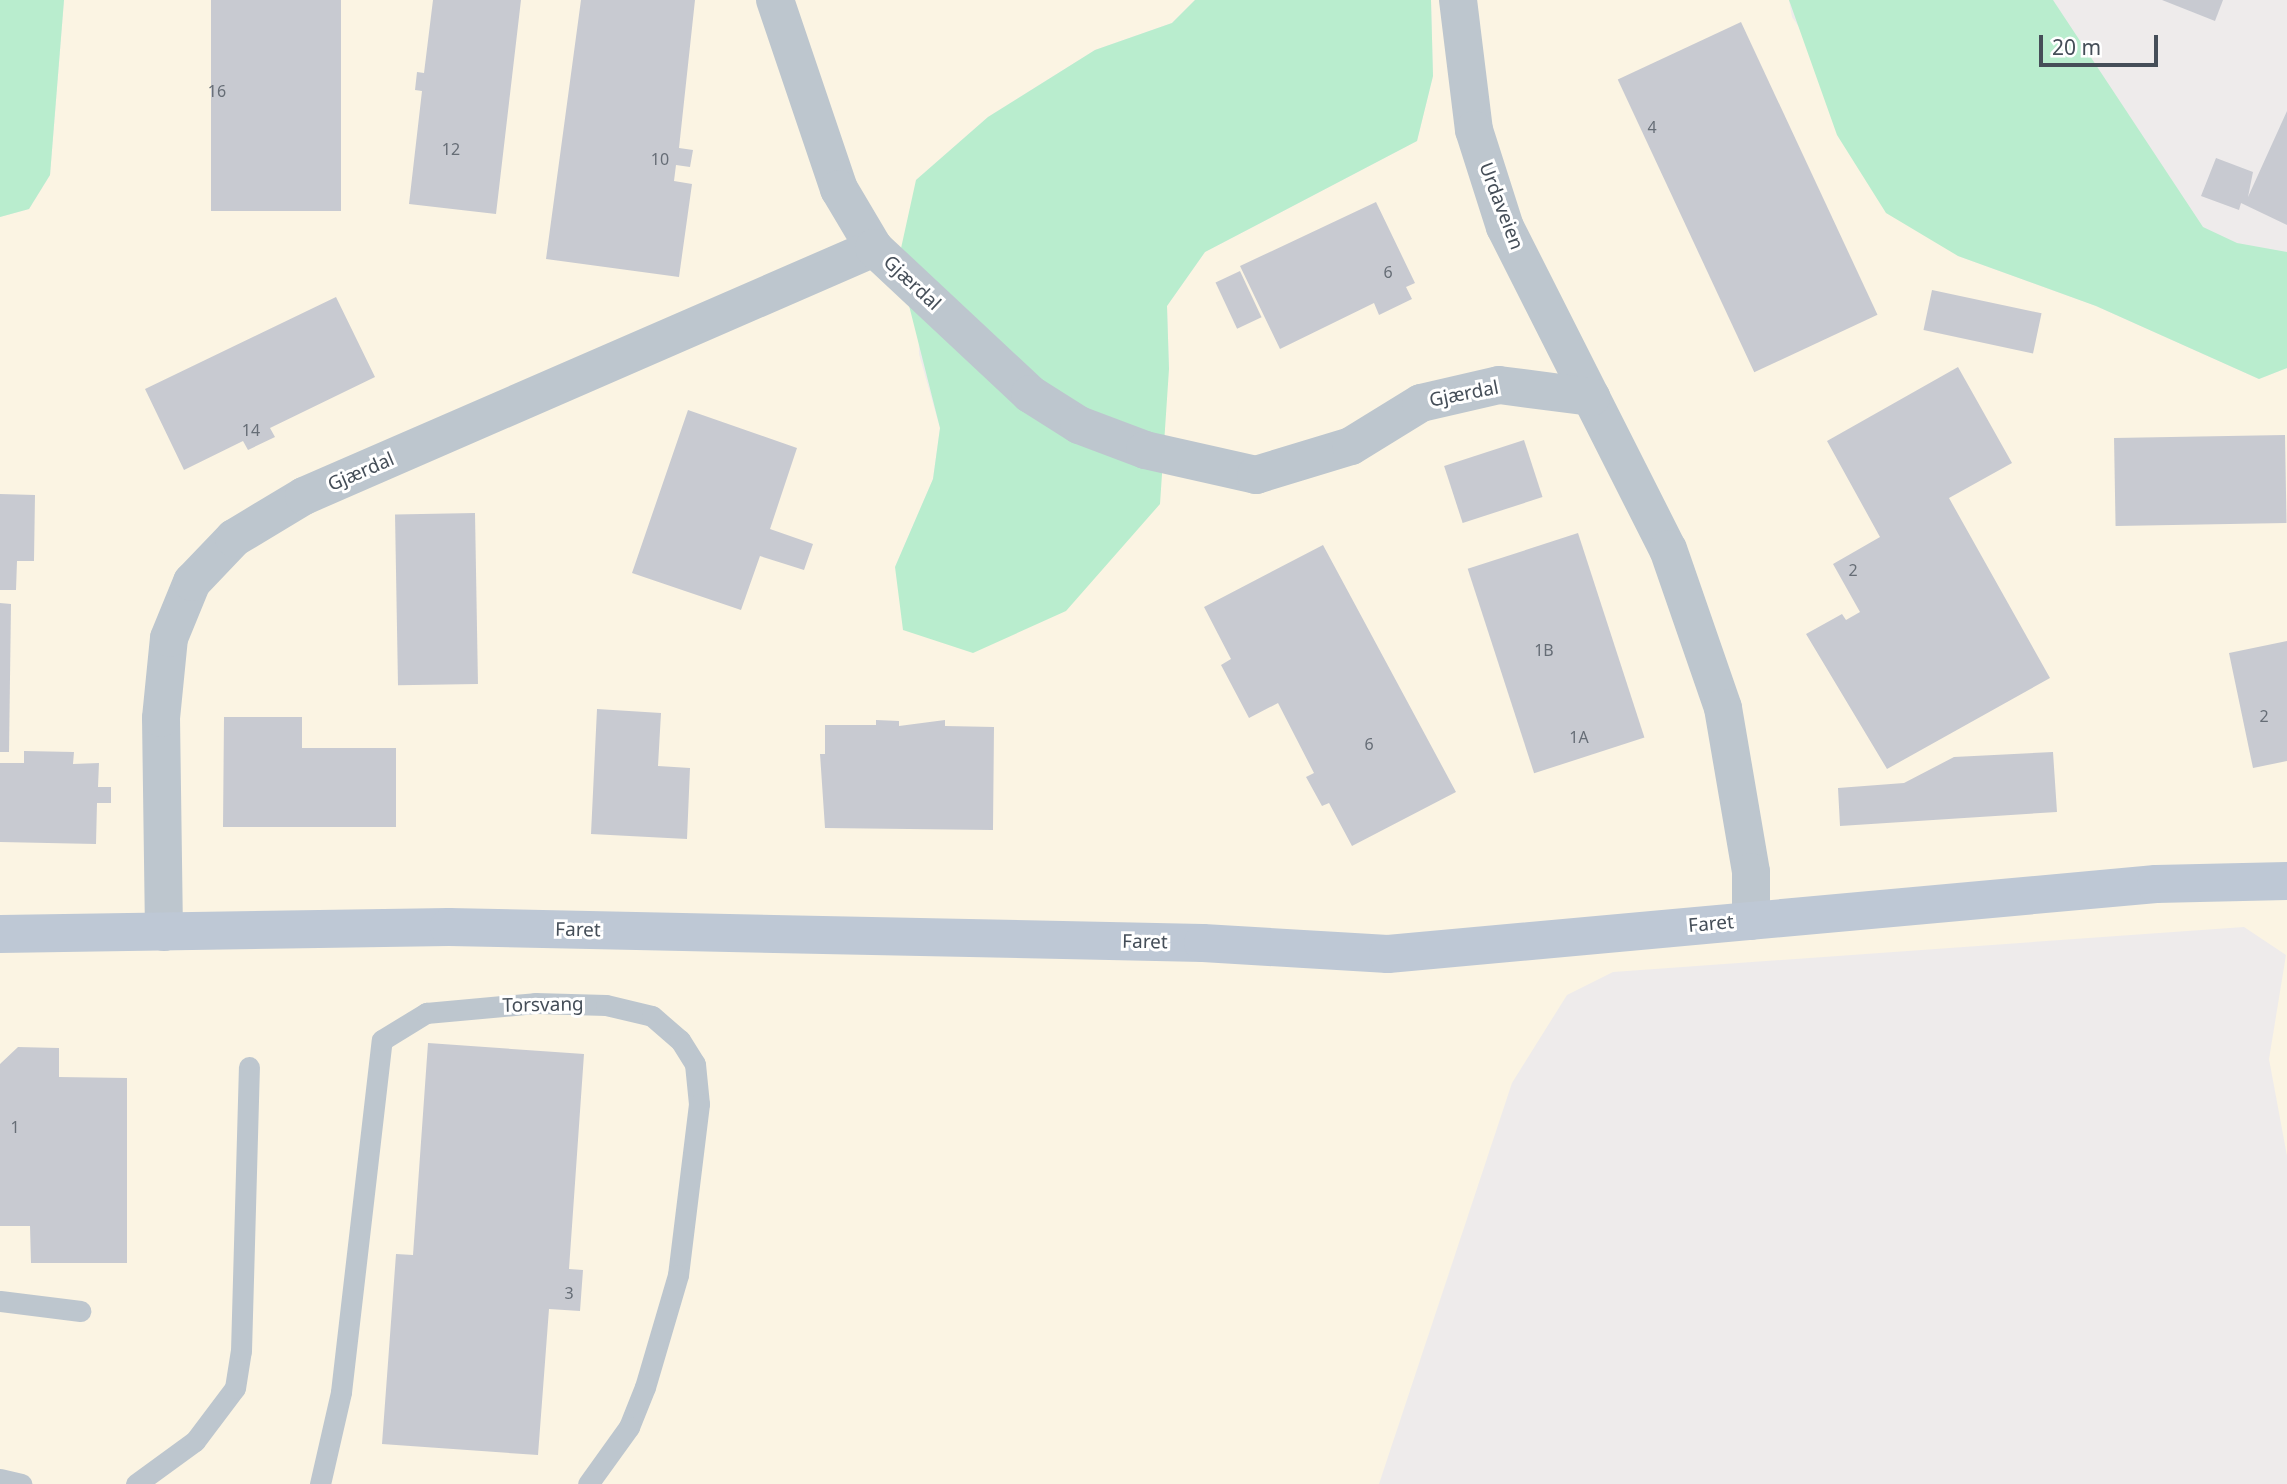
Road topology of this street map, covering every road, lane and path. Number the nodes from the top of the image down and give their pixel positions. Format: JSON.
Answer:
{"nodes":[{"id":1,"x":775,"y":0,"type":"edge"},
{"id":2,"x":1458,"y":0,"type":"edge"},
{"id":3,"x":874,"y":248,"type":"junction"},
{"id":4,"x":1591,"y":397,"type":"junction"},
{"id":5,"x":2287,"y":881,"type":"edge"},
{"id":6,"x":1751,"y":920,"type":"junction"},
{"id":7,"x":164,"y":932,"type":"junction"},
{"id":8,"x":0,"y":934,"type":"edge"},
{"id":9,"x":249,"y":1067,"type":"dead end"},
{"id":10,"x":0,"y":1301,"type":"edge"},
{"id":11,"x":80,"y":1311,"type":"dead end"},
{"id":12,"x":0,"y":1479,"type":"edge"},
{"id":13,"x":21,"y":1484,"type":"edge"},
{"id":14,"x":136,"y":1484,"type":"edge"},
{"id":15,"x":320,"y":1484,"type":"edge"},
{"id":16,"x":588,"y":1484,"type":"edge"}],
"edges":[{"from":1,"to":3,"type":"street","name":"Gjærdal"},
{"from":2,"to":4,"type":"street","name":"Urdaveien"},
{"from":3,"to":4,"type":"street","name":"Gjærdal"},
{"from":3,"to":7,"type":"street","name":"Gjærdal"},
{"from":4,"to":6,"type":"street"},
{"from":5,"to":6,"type":"street","name":"Faret"},
{"from":6,"to":7,"type":"street","name":"Faret"},
{"from":7,"to":8,"type":"street","name":"Faret"},
{"from":9,"to":14,"type":"lane"},
{"from":10,"to":11,"type":"lane"},
{"from":12,"to":13,"type":"lane"},
{"from":15,"to":16,"type":"lane","name":"Torsvang"}]}
